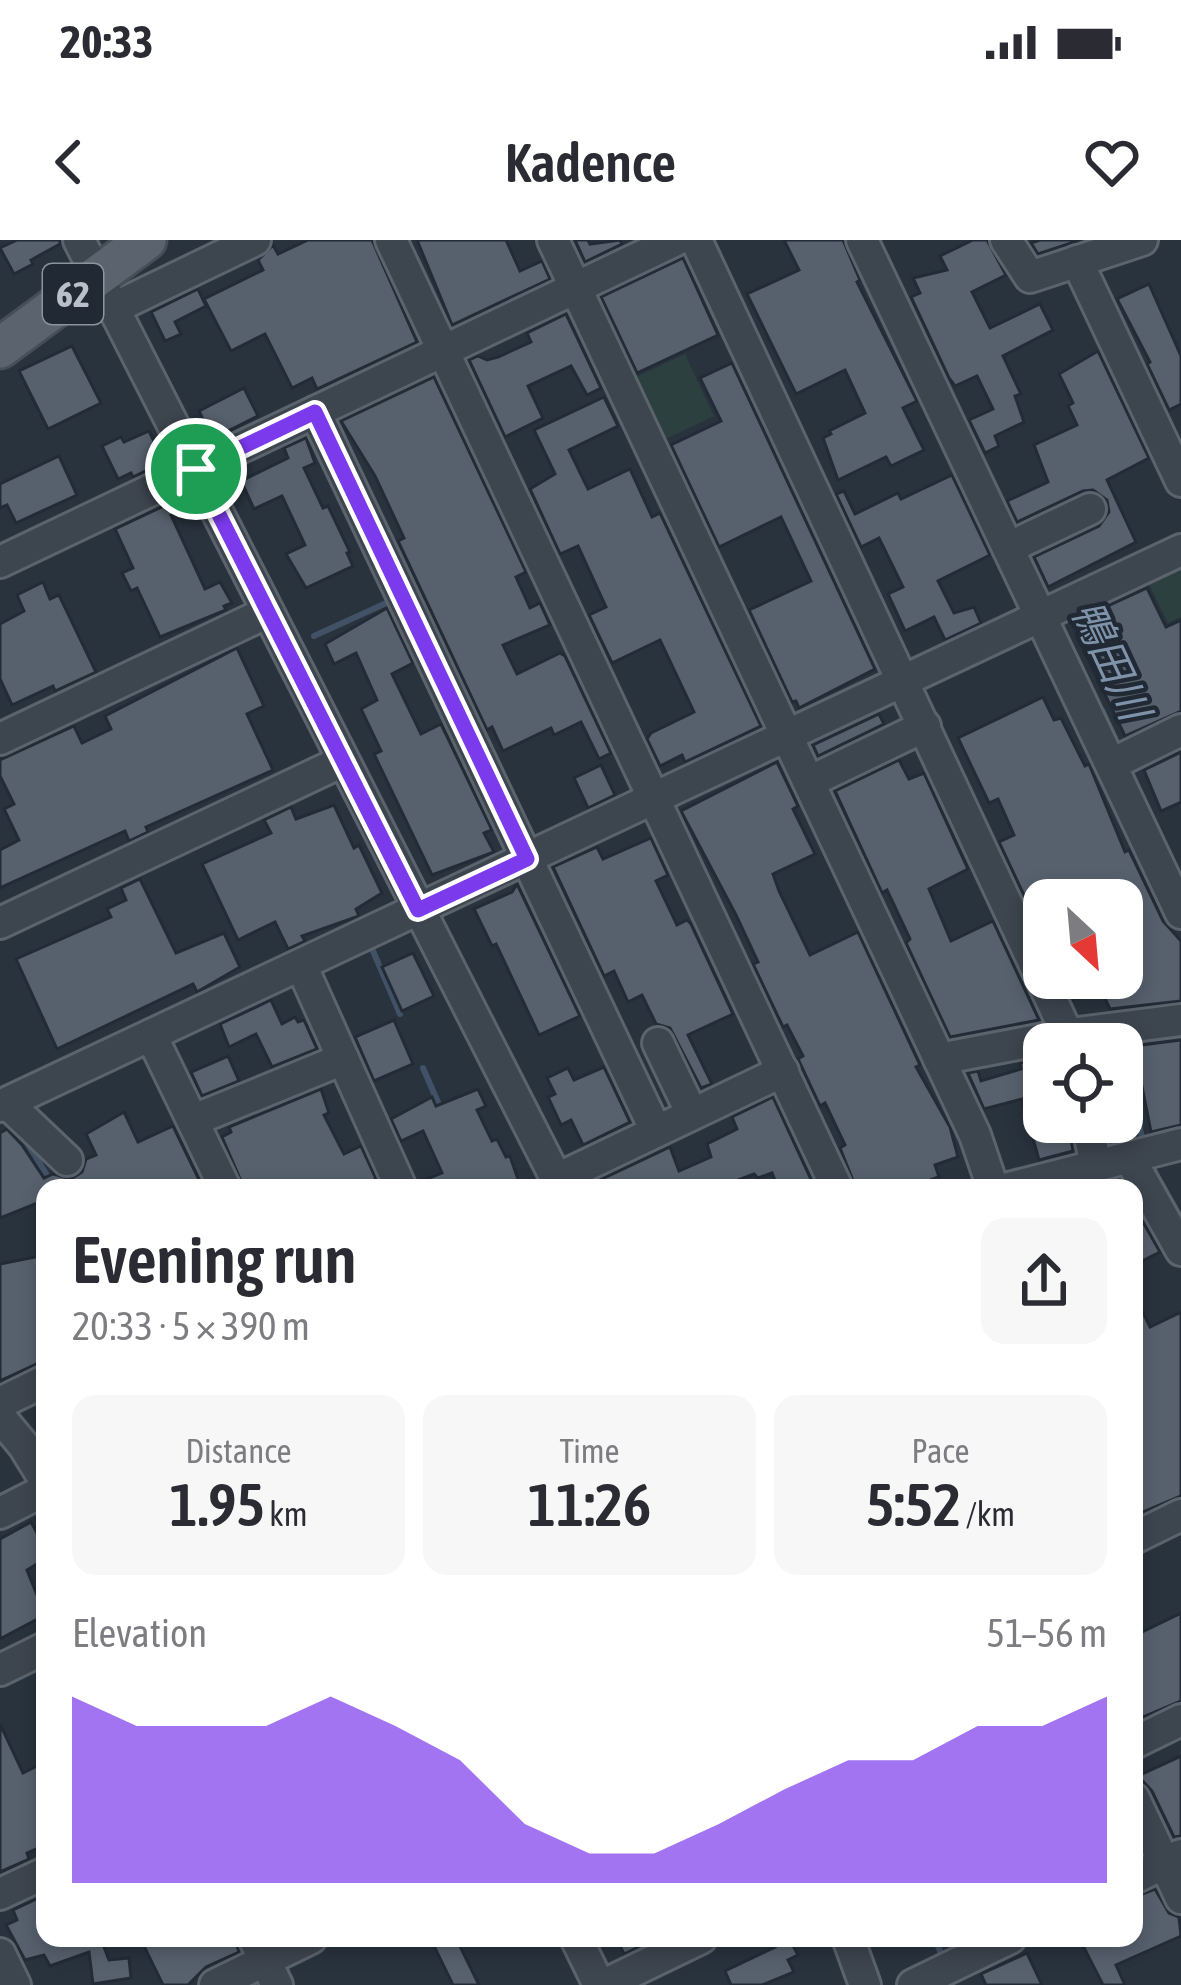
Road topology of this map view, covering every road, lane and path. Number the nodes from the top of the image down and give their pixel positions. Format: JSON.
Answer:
{"nodes":[{"id":1,"x":146,"y":240,"type":"edge"},
{"id":2,"x":255,"y":240,"type":"edge"},
{"id":3,"x":391,"y":240,"type":"edge"},
{"id":4,"x":553,"y":240,"type":"edge"},
{"id":5,"x":676,"y":240,"type":"edge"},
{"id":6,"x":696,"y":240,"type":"edge"},
{"id":7,"x":862,"y":240,"type":"edge"},
{"id":8,"x":1006,"y":240,"type":"edge"},
{"id":9,"x":1142,"y":240,"type":"edge"},
{"id":10,"x":1077,"y":261,"type":"junction"},
{"id":11,"x":96,"y":263,"type":"edge"},
{"id":12,"x":575,"y":287,"type":"junction"},
{"id":13,"x":0,"y":316,"type":"edge"},
{"id":14,"x":0,"y":348,"type":"edge"},
{"id":15,"x":442,"y":350,"type":"junction"},
{"id":16,"x":315,"y":412,"type":"junction"},
{"id":17,"x":196,"y":469,"type":"junction"},
{"id":18,"x":1181,"y":481,"type":"edge"},
{"id":19,"x":1090,"y":509,"type":"dead end"},
{"id":20,"x":1008,"y":548,"type":"junction"},
{"id":21,"x":1181,"y":550,"type":"edge"},
{"id":22,"x":0,"y":562,"type":"edge"},
{"id":23,"x":268,"y":612,"type":"junction"},
{"id":24,"x":1051,"y":612,"type":"junction"},
{"id":25,"x":904,"y":681,"type":"junction"},
{"id":26,"x":925,"y":726,"type":"junction"},
{"id":27,"x":1181,"y":730,"type":"edge"},
{"id":28,"x":787,"y":736,"type":"junction"},
{"id":29,"x":0,"y":739,"type":"edge"},
{"id":30,"x":1120,"y":759,"type":"junction"},
{"id":31,"x":343,"y":760,"type":"junction"},
{"id":32,"x":808,"y":782,"type":"junction"},
{"id":33,"x":654,"y":798,"type":"junction"},
{"id":34,"x":527,"y":859,"type":"junction"},
{"id":35,"x":418,"y":910,"type":"junction"},
{"id":36,"x":1181,"y":913,"type":"edge"},
{"id":37,"x":0,"y":923,"type":"edge"},
{"id":38,"x":301,"y":965,"type":"junction"},
{"id":39,"x":1181,"y":1020,"type":"edge"},
{"id":40,"x":1064,"y":1023,"type":"edge"},
{"id":41,"x":1143,"y":1027,"type":"edge"},
{"id":42,"x":151,"y":1035,"type":"junction"},
{"id":43,"x":658,"y":1043,"type":"dead end"},
{"id":44,"x":1023,"y":1046,"type":"edge"},
{"id":45,"x":939,"y":1059,"type":"junction"},
{"id":46,"x":343,"y":1060,"type":"junction"},
{"id":47,"x":783,"y":1071,"type":"junction"},
{"id":48,"x":2,"y":1103,"type":"edge"},
{"id":49,"x":692,"y":1114,"type":"junction"},
{"id":50,"x":194,"y":1120,"type":"junction"},
{"id":51,"x":656,"y":1131,"type":"junction"},
{"id":52,"x":1092,"y":1143,"type":"edge"},
{"id":53,"x":1181,"y":1144,"type":"edge"},
{"id":54,"x":1129,"y":1157,"type":"junction"},
{"id":55,"x":67,"y":1160,"type":"dead end"},
{"id":56,"x":1096,"y":1166,"type":"junction"},
{"id":57,"x":221,"y":1179,"type":"edge"},
{"id":58,"x":390,"y":1179,"type":"edge"},
{"id":59,"x":557,"y":1179,"type":"edge"},
{"id":60,"x":566,"y":1179,"type":"edge"},
{"id":61,"x":833,"y":1179,"type":"edge"},
{"id":62,"x":990,"y":1179,"type":"edge"},
{"id":63,"x":1045,"y":1179,"type":"edge"},
{"id":64,"x":1141,"y":1179,"type":"edge"},
{"id":65,"x":1143,"y":1182,"type":"edge"},
{"id":66,"x":1181,"y":1250,"type":"edge"},
{"id":67,"x":36,"y":1385,"type":"edge"},
{"id":68,"x":0,"y":1403,"type":"edge"},
{"id":69,"x":0,"y":1417,"type":"edge"},
{"id":70,"x":36,"y":1465,"type":"edge"},
{"id":71,"x":36,"y":1495,"type":"edge"},
{"id":72,"x":0,"y":1513,"type":"edge"},
{"id":73,"x":1181,"y":1515,"type":"edge"},
{"id":74,"x":1143,"y":1534,"type":"edge"},
{"id":75,"x":36,"y":1652,"type":"edge"},
{"id":76,"x":0,"y":1670,"type":"edge"},
{"id":77,"x":1181,"y":1720,"type":"edge"},
{"id":78,"x":1143,"y":1739,"type":"edge"},
{"id":79,"x":1143,"y":1813,"type":"edge"},
{"id":80,"x":1173,"y":1859,"type":"edge"},
{"id":81,"x":1143,"y":1874,"type":"edge"},
{"id":82,"x":36,"y":1877,"type":"edge"},
{"id":83,"x":0,"y":1894,"type":"edge"},
{"id":84,"x":1181,"y":1898,"type":"edge"},
{"id":85,"x":293,"y":1947,"type":"edge"},
{"id":86,"x":581,"y":1947,"type":"edge"},
{"id":87,"x":682,"y":1947,"type":"edge"},
{"id":88,"x":851,"y":1947,"type":"edge"},
{"id":89,"x":991,"y":1947,"type":"edge"},
{"id":90,"x":0,"y":1954,"type":"edge"},
{"id":91,"x":266,"y":1961,"type":"edge"},
{"id":92,"x":15,"y":1985,"type":"edge"},
{"id":93,"x":215,"y":1985,"type":"edge"},
{"id":94,"x":601,"y":1985,"type":"edge"},
{"id":95,"x":865,"y":1985,"type":"edge"},
{"id":96,"x":913,"y":1985,"type":"edge"}],
"edges":[{"from":1,"to":11,"type":"main road","number":"62"},
{"from":2,"to":11,"type":"street"},
{"from":3,"to":15,"type":"street"},
{"from":4,"to":12,"type":"street"},
{"from":5,"to":12,"type":"street"},
{"from":6,"to":25,"type":"street"},
{"from":7,"to":20,"type":"street"},
{"from":8,"to":10,"type":"street"},
{"from":9,"to":10,"type":"street"},
{"from":10,"to":18,"type":"street"},
{"from":11,"to":13,"type":"main road","number":"62"},
{"from":11,"to":14,"type":"main road","number":"62"},
{"from":11,"to":17,"type":"street"},
{"from":12,"to":15,"type":"street"},
{"from":12,"to":28,"type":"street"},
{"from":15,"to":16,"type":"street"},
{"from":15,"to":33,"type":"street"},
{"from":16,"to":17,"type":"street"},
{"from":16,"to":34,"type":"street"},
{"from":17,"to":22,"type":"street"},
{"from":17,"to":23,"type":"street"},
{"from":19,"to":20,"type":"street"},
{"from":20,"to":24,"type":"street"},
{"from":21,"to":24,"type":"street"},
{"from":23,"to":29,"type":"street"},
{"from":23,"to":31,"type":"street"},
{"from":24,"to":25,"type":"street"},
{"from":24,"to":30,"type":"street"},
{"from":25,"to":26,"type":"street"},
{"from":25,"to":28,"type":"street"},
{"from":26,"to":32,"type":"street"},
{"from":26,"to":40,"type":"street"},
{"from":27,"to":30,"type":"street"},
{"from":28,"to":32,"type":"street"},
{"from":28,"to":33,"type":"street"},
{"from":30,"to":36,"type":"street"},
{"from":31,"to":35,"type":"street"},
{"from":31,"to":37,"type":"street"},
{"from":32,"to":45,"type":"street"},
{"from":33,"to":34,"type":"street"},
{"from":33,"to":47,"type":"street"},
{"from":34,"to":35,"type":"street"},
{"from":34,"to":51,"type":"street"},
{"from":35,"to":38,"type":"street"},
{"from":35,"to":59,"type":"street"},
{"from":38,"to":42,"type":"street"},
{"from":38,"to":46,"type":"street"},
{"from":39,"to":41,"type":"street"},
{"from":42,"to":48,"type":"street"},
{"from":42,"to":50,"type":"street"},
{"from":43,"to":49,"type":"street"},
{"from":44,"to":45,"type":"street"},
{"from":45,"to":62,"type":"street"},
{"from":46,"to":50,"type":"street"},
{"from":46,"to":58,"type":"street"},
{"from":47,"to":49,"type":"street"},
{"from":47,"to":61,"type":"street"},
{"from":48,"to":55,"type":"street"},
{"from":49,"to":51,"type":"street"},
{"from":50,"to":57,"type":"street"},
{"from":51,"to":60,"type":"street"},
{"from":52,"to":56,"type":"street"},
{"from":53,"to":54,"type":"street"},
{"from":54,"to":56,"type":"street"},
{"from":54,"to":64,"type":"street"},
{"from":56,"to":63,"type":"street"},
{"from":65,"to":66,"type":"street"},
{"from":67,"to":68,"type":"street"},
{"from":69,"to":70,"type":"street"},
{"from":71,"to":72,"type":"street"},
{"from":73,"to":74,"type":"street"},
{"from":75,"to":76,"type":"street"},
{"from":77,"to":78,"type":"street"},
{"from":79,"to":80,"type":"street"},
{"from":80,"to":81,"type":"street"},
{"from":80,"to":84,"type":"street"},
{"from":82,"to":83,"type":"street"},
{"from":85,"to":91,"type":"street"},
{"from":86,"to":94,"type":"street"},
{"from":87,"to":94,"type":"street"},
{"from":88,"to":95,"type":"street"},
{"from":89,"to":96,"type":"street"},
{"from":90,"to":92,"type":"street"},
{"from":91,"to":93,"type":"street"}]}
